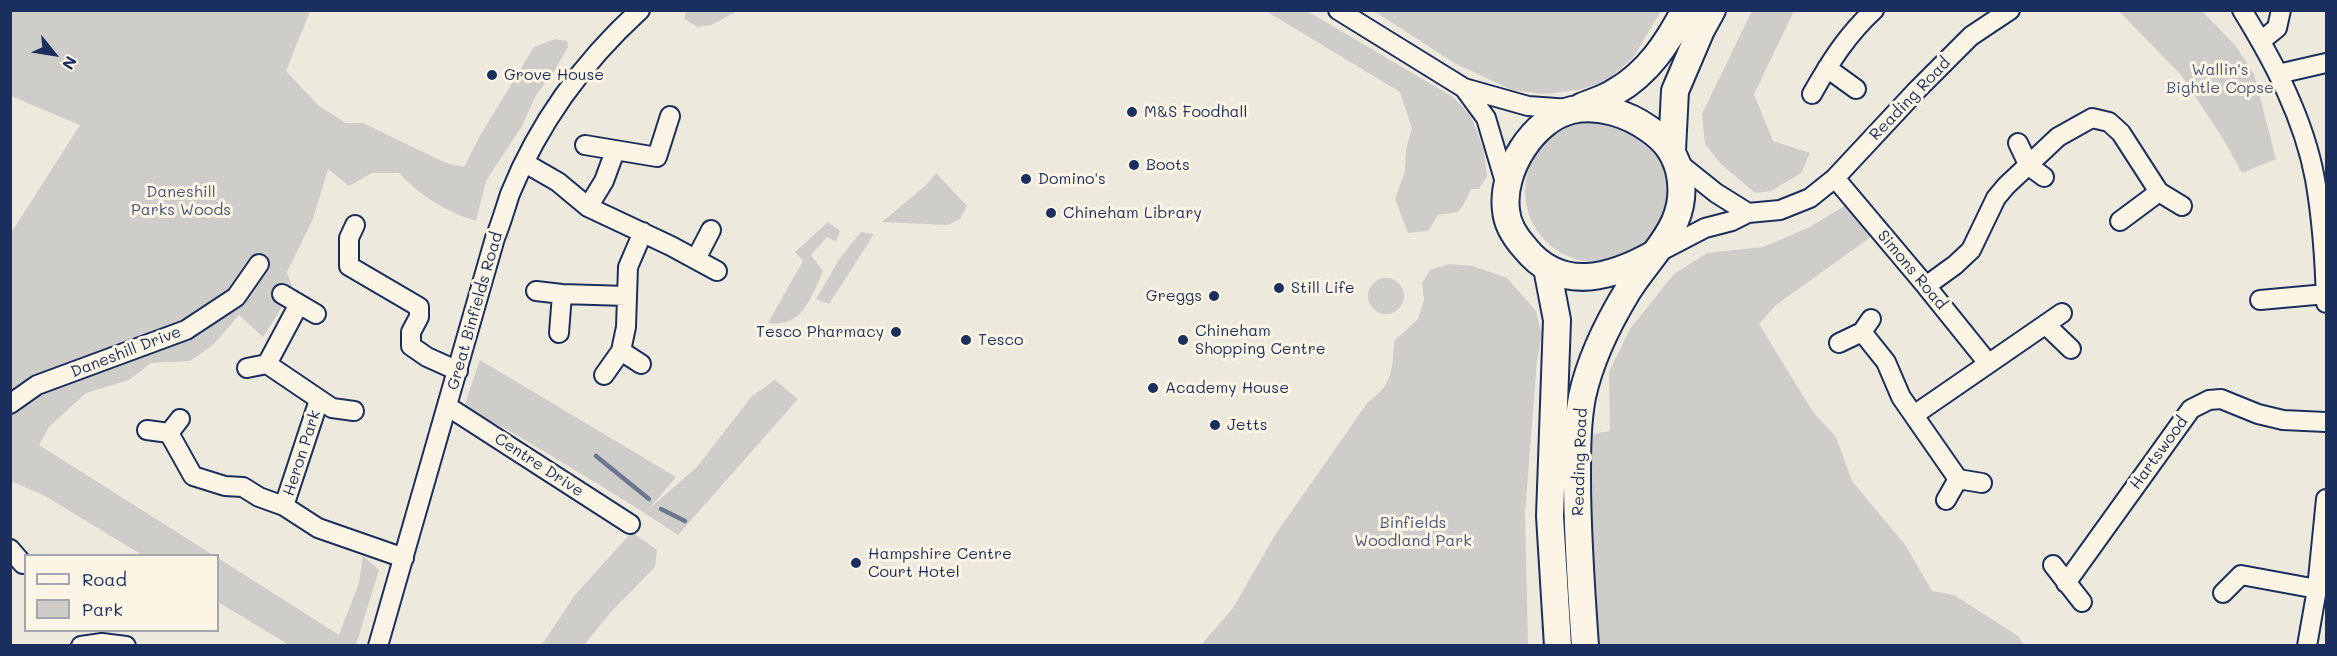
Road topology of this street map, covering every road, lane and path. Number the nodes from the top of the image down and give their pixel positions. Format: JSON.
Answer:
{"nodes":[{"id":1,"x":640,"y":10,"type":"edge"},
{"id":2,"x":1338,"y":10,"type":"edge"},
{"id":3,"x":1684,"y":10,"type":"edge"},
{"id":4,"x":1712,"y":10,"type":"edge"},
{"id":5,"x":1874,"y":10,"type":"edge"},
{"id":6,"x":2010,"y":10,"type":"edge"},
{"id":7,"x":2242,"y":10,"type":"edge"},
{"id":8,"x":2282,"y":10,"type":"edge"},
{"id":9,"x":2261,"y":41,"type":"junction"},
{"id":10,"x":2326,"y":63,"type":"edge"},
{"id":11,"x":1827,"y":68,"type":"junction"},
{"id":12,"x":2278,"y":74,"type":"junction"},
{"id":13,"x":1464,"y":88,"type":"junction"},
{"id":14,"x":1856,"y":89,"type":"dead end"},
{"id":15,"x":1812,"y":94,"type":"dead end"},
{"id":16,"x":1575,"y":110,"type":"junction"},
{"id":17,"x":670,"y":116,"type":"dead end"},
{"id":18,"x":2018,"y":143,"type":"dead end"},
{"id":19,"x":585,"y":145,"type":"dead end"},
{"id":20,"x":615,"y":151,"type":"junction"},
{"id":21,"x":1674,"y":156,"type":"junction"},
{"id":22,"x":525,"y":163,"type":"junction"},
{"id":23,"x":2029,"y":166,"type":"junction"},
{"id":24,"x":2044,"y":177,"type":"dead end"},
{"id":25,"x":1835,"y":178,"type":"junction"},
{"id":26,"x":2321,"y":178,"type":"edge"},
{"id":27,"x":1507,"y":190,"type":"junction"},
{"id":28,"x":2159,"y":192,"type":"junction"},
{"id":29,"x":2182,"y":206,"type":"dead end"},
{"id":30,"x":588,"y":207,"type":"junction"},
{"id":31,"x":1748,"y":213,"type":"junction"},
{"id":32,"x":2120,"y":221,"type":"dead end"},
{"id":33,"x":355,"y":225,"type":"dead end"},
{"id":34,"x":711,"y":230,"type":"dead end"},
{"id":35,"x":643,"y":232,"type":"junction"},
{"id":36,"x":1654,"y":254,"type":"junction"},
{"id":37,"x":2325,"y":255,"type":"edge"},
{"id":38,"x":696,"y":259,"type":"junction"},
{"id":39,"x":259,"y":264,"type":"dead end"},
{"id":40,"x":1547,"y":268,"type":"junction"},
{"id":41,"x":717,"y":271,"type":"dead end"},
{"id":42,"x":2326,"y":282,"type":"edge"},
{"id":43,"x":1926,"y":286,"type":"junction"},
{"id":44,"x":536,"y":291,"type":"dead end"},
{"id":45,"x":282,"y":294,"type":"dead end"},
{"id":46,"x":562,"y":294,"type":"junction"},
{"id":47,"x":626,"y":296,"type":"junction"},
{"id":48,"x":2260,"y":300,"type":"dead end"},
{"id":49,"x":2326,"y":303,"type":"edge"},
{"id":50,"x":299,"y":304,"type":"junction"},
{"id":51,"x":2062,"y":313,"type":"dead end"},
{"id":52,"x":316,"y":314,"type":"dead end"},
{"id":53,"x":2046,"y":325,"type":"junction"},
{"id":54,"x":559,"y":333,"type":"dead end"},
{"id":55,"x":1839,"y":343,"type":"dead end"},
{"id":56,"x":2071,"y":349,"type":"dead end"},
{"id":57,"x":621,"y":351,"type":"junction"},
{"id":58,"x":267,"y":364,"type":"junction"},
{"id":59,"x":641,"y":364,"type":"dead end"},
{"id":60,"x":1985,"y":365,"type":"junction"},
{"id":61,"x":247,"y":368,"type":"dead end"},
{"id":62,"x":458,"y":371,"type":"junction"},
{"id":63,"x":604,"y":375,"type":"dead end"},
{"id":64,"x":319,"y":399,"type":"junction"},
{"id":65,"x":10,"y":404,"type":"edge"},
{"id":66,"x":447,"y":406,"type":"junction"},
{"id":67,"x":354,"y":411,"type":"dead end"},
{"id":68,"x":1914,"y":416,"type":"junction"},
{"id":69,"x":2326,"y":422,"type":"edge"},
{"id":70,"x":147,"y":430,"type":"dead end"},
{"id":71,"x":1958,"y":479,"type":"junction"},
{"id":72,"x":1982,"y":483,"type":"dead end"},
{"id":73,"x":2326,"y":499,"type":"edge"},
{"id":74,"x":1946,"y":500,"type":"dead end"},
{"id":75,"x":284,"y":506,"type":"junction"},
{"id":76,"x":630,"y":524,"type":"dead end"},
{"id":77,"x":10,"y":549,"type":"edge"},
{"id":78,"x":404,"y":558,"type":"junction"},
{"id":79,"x":2053,"y":565,"type":"dead end"},
{"id":80,"x":20,"y":567,"type":"edge"},
{"id":81,"x":2066,"y":582,"type":"junction"},
{"id":82,"x":2317,"y":589,"type":"junction"},
{"id":83,"x":2223,"y":592,"type":"dead end"},
{"id":84,"x":2082,"y":602,"type":"dead end"},
{"id":85,"x":102,"y":637,"type":"edge"},
{"id":86,"x":81,"y":645,"type":"edge"},
{"id":87,"x":126,"y":645,"type":"edge"},
{"id":88,"x":378,"y":645,"type":"edge"},
{"id":89,"x":1558,"y":645,"type":"edge"},
{"id":90,"x":1585,"y":645,"type":"edge"},
{"id":91,"x":2307,"y":645,"type":"edge"}],
"edges":[{"from":1,"to":22,"type":"street","name":"Great Binfields Road"},
{"from":2,"to":13,"type":"street"},
{"from":3,"to":16,"type":"highway"},
{"from":4,"to":21,"type":"highway"},
{"from":5,"to":11,"type":"street"},
{"from":6,"to":25,"type":"street","name":"Reading Road"},
{"from":7,"to":9,"type":"street"},
{"from":8,"to":9,"type":"street"},
{"from":9,"to":12,"type":"street"},
{"from":10,"to":12,"type":"street"},
{"from":11,"to":14,"type":"street"},
{"from":11,"to":15,"type":"street"},
{"from":12,"to":26,"type":"street"},
{"from":13,"to":16,"type":"street"},
{"from":13,"to":27,"type":"street"},
{"from":16,"to":21,"type":"highway"},
{"from":16,"to":27,"type":"highway"},
{"from":17,"to":20,"type":"street"},
{"from":18,"to":23,"type":"street"},
{"from":19,"to":20,"type":"street"},
{"from":20,"to":30,"type":"street"},
{"from":21,"to":31,"type":"street"},
{"from":21,"to":36,"type":"highway"},
{"from":22,"to":30,"type":"street"},
{"from":22,"to":62,"type":"street","name":"Great Binfields Road"},
{"from":23,"to":24,"type":"street"},
{"from":23,"to":28,"type":"street"},
{"from":23,"to":43,"type":"street"},
{"from":25,"to":31,"type":"street","name":"Reading Road"},
{"from":25,"to":43,"type":"street","name":"Simons Road"},
{"from":26,"to":37,"type":"street"},
{"from":27,"to":40,"type":"highway"},
{"from":28,"to":29,"type":"street"},
{"from":28,"to":32,"type":"street"},
{"from":30,"to":35,"type":"street"},
{"from":31,"to":36,"type":"street","name":"Reading Road"},
{"from":33,"to":62,"type":"street"},
{"from":34,"to":38,"type":"street"},
{"from":35,"to":38,"type":"street"},
{"from":35,"to":47,"type":"street"},
{"from":36,"to":40,"type":"highway"},
{"from":36,"to":90,"type":"highway","name":"Reading Road"},
{"from":37,"to":42,"type":"street"},
{"from":38,"to":41,"type":"street"},
{"from":39,"to":65,"type":"street","name":"Daneshill Drive"},
{"from":40,"to":89,"type":"highway","name":"Reading Road"},
{"from":42,"to":48,"type":"street"},
{"from":42,"to":49,"type":"street"},
{"from":43,"to":60,"type":"street","name":"Simons Road"},
{"from":44,"to":46,"type":"street"},
{"from":45,"to":50,"type":"street"},
{"from":46,"to":47,"type":"street"},
{"from":46,"to":54,"type":"street"},
{"from":47,"to":57,"type":"street"},
{"from":50,"to":52,"type":"street"},
{"from":50,"to":58,"type":"street"},
{"from":51,"to":53,"type":"street"},
{"from":53,"to":56,"type":"street"},
{"from":53,"to":60,"type":"street"},
{"from":55,"to":68,"type":"street"},
{"from":57,"to":59,"type":"street"},
{"from":57,"to":63,"type":"street"},
{"from":58,"to":61,"type":"street"},
{"from":58,"to":64,"type":"street","name":"Heron Park"},
{"from":60,"to":68,"type":"street"},
{"from":62,"to":66,"type":"street","name":"Great Binfields Road"},
{"from":64,"to":67,"type":"street","name":"Heron Park"},
{"from":64,"to":75,"type":"street","name":"Heron Park"},
{"from":66,"to":76,"type":"street","name":"Centre Drive"},
{"from":66,"to":78,"type":"street","name":"Great Binfields Road"},
{"from":68,"to":71,"type":"street"},
{"from":69,"to":81,"type":"street","name":"Hartswood"},
{"from":70,"to":75,"type":"street","name":"Heron Park"},
{"from":71,"to":72,"type":"street"},
{"from":71,"to":74,"type":"street"},
{"from":73,"to":82,"type":"street"},
{"from":75,"to":78,"type":"street","name":"Heron Park"},
{"from":77,"to":80,"type":"street"},
{"from":78,"to":88,"type":"street","name":"Great Binfields Road"},
{"from":79,"to":81,"type":"street"},
{"from":81,"to":84,"type":"street"},
{"from":82,"to":83,"type":"street"},
{"from":82,"to":91,"type":"street"},
{"from":85,"to":86,"type":"street"},
{"from":85,"to":87,"type":"street"}]}
